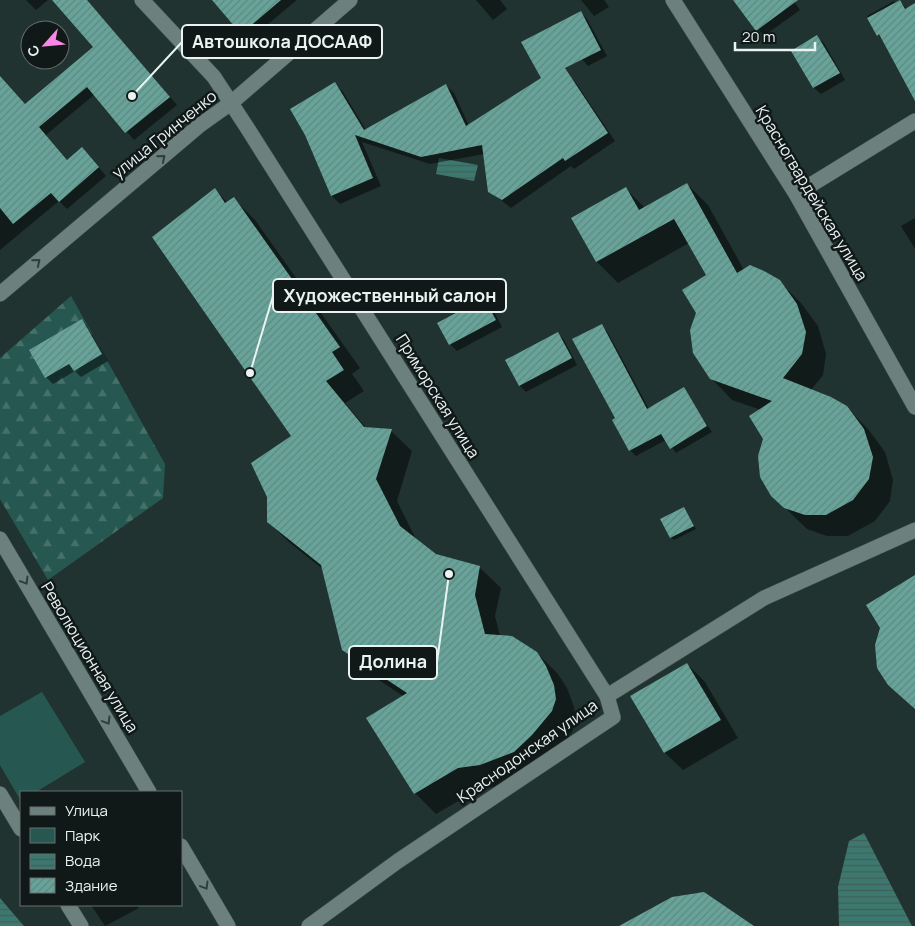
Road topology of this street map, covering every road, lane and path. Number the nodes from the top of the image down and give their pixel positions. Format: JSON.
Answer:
{"nodes":[{"id":1,"x":142,"y":0,"type":"edge"},
{"id":2,"x":350,"y":0,"type":"edge"},
{"id":3,"x":673,"y":0,"type":"edge"},
{"id":4,"x":231,"y":103,"type":"junction"},
{"id":5,"x":915,"y":121,"type":"edge"},
{"id":6,"x":796,"y":194,"type":"junction"},
{"id":7,"x":0,"y":294,"type":"edge"},
{"id":8,"x":915,"y":407,"type":"edge"},
{"id":9,"x":915,"y":530,"type":"edge"},
{"id":10,"x":0,"y":539,"type":"edge"},
{"id":11,"x":607,"y":696,"type":"junction"},
{"id":12,"x":148,"y":791,"type":"edge"},
{"id":13,"x":0,"y":794,"type":"edge"},
{"id":14,"x":20,"y":827,"type":"edge"},
{"id":15,"x":182,"y":848,"type":"edge"},
{"id":16,"x":69,"y":906,"type":"edge"},
{"id":17,"x":80,"y":926,"type":"edge"},
{"id":18,"x":228,"y":926,"type":"edge"},
{"id":19,"x":309,"y":926,"type":"edge"}],
"edges":[{"from":1,"to":4,"type":"street","name":"Приморская улица"},
{"from":2,"to":4,"type":"street","name":"улица Гринченко"},
{"from":3,"to":6,"type":"street","name":"Красногвардейская улица"},
{"from":7,"to":4,"type":"street","name":"улица Гринченко","one_way":true},
{"from":4,"to":11,"type":"street","name":"Приморская улица"},
{"from":5,"to":6,"type":"street"},
{"from":6,"to":8,"type":"street","name":"Красногвардейская улица"},
{"from":9,"to":11,"type":"street","name":"Краснодонская улица"},
{"from":10,"to":12,"type":"street","name":"Революционная улица","one_way":true},
{"from":11,"to":19,"type":"street","name":"Краснодонская улица"},
{"from":13,"to":14,"type":"street"},
{"from":15,"to":18,"type":"street","one_way":true},
{"from":16,"to":17,"type":"street"}]}
